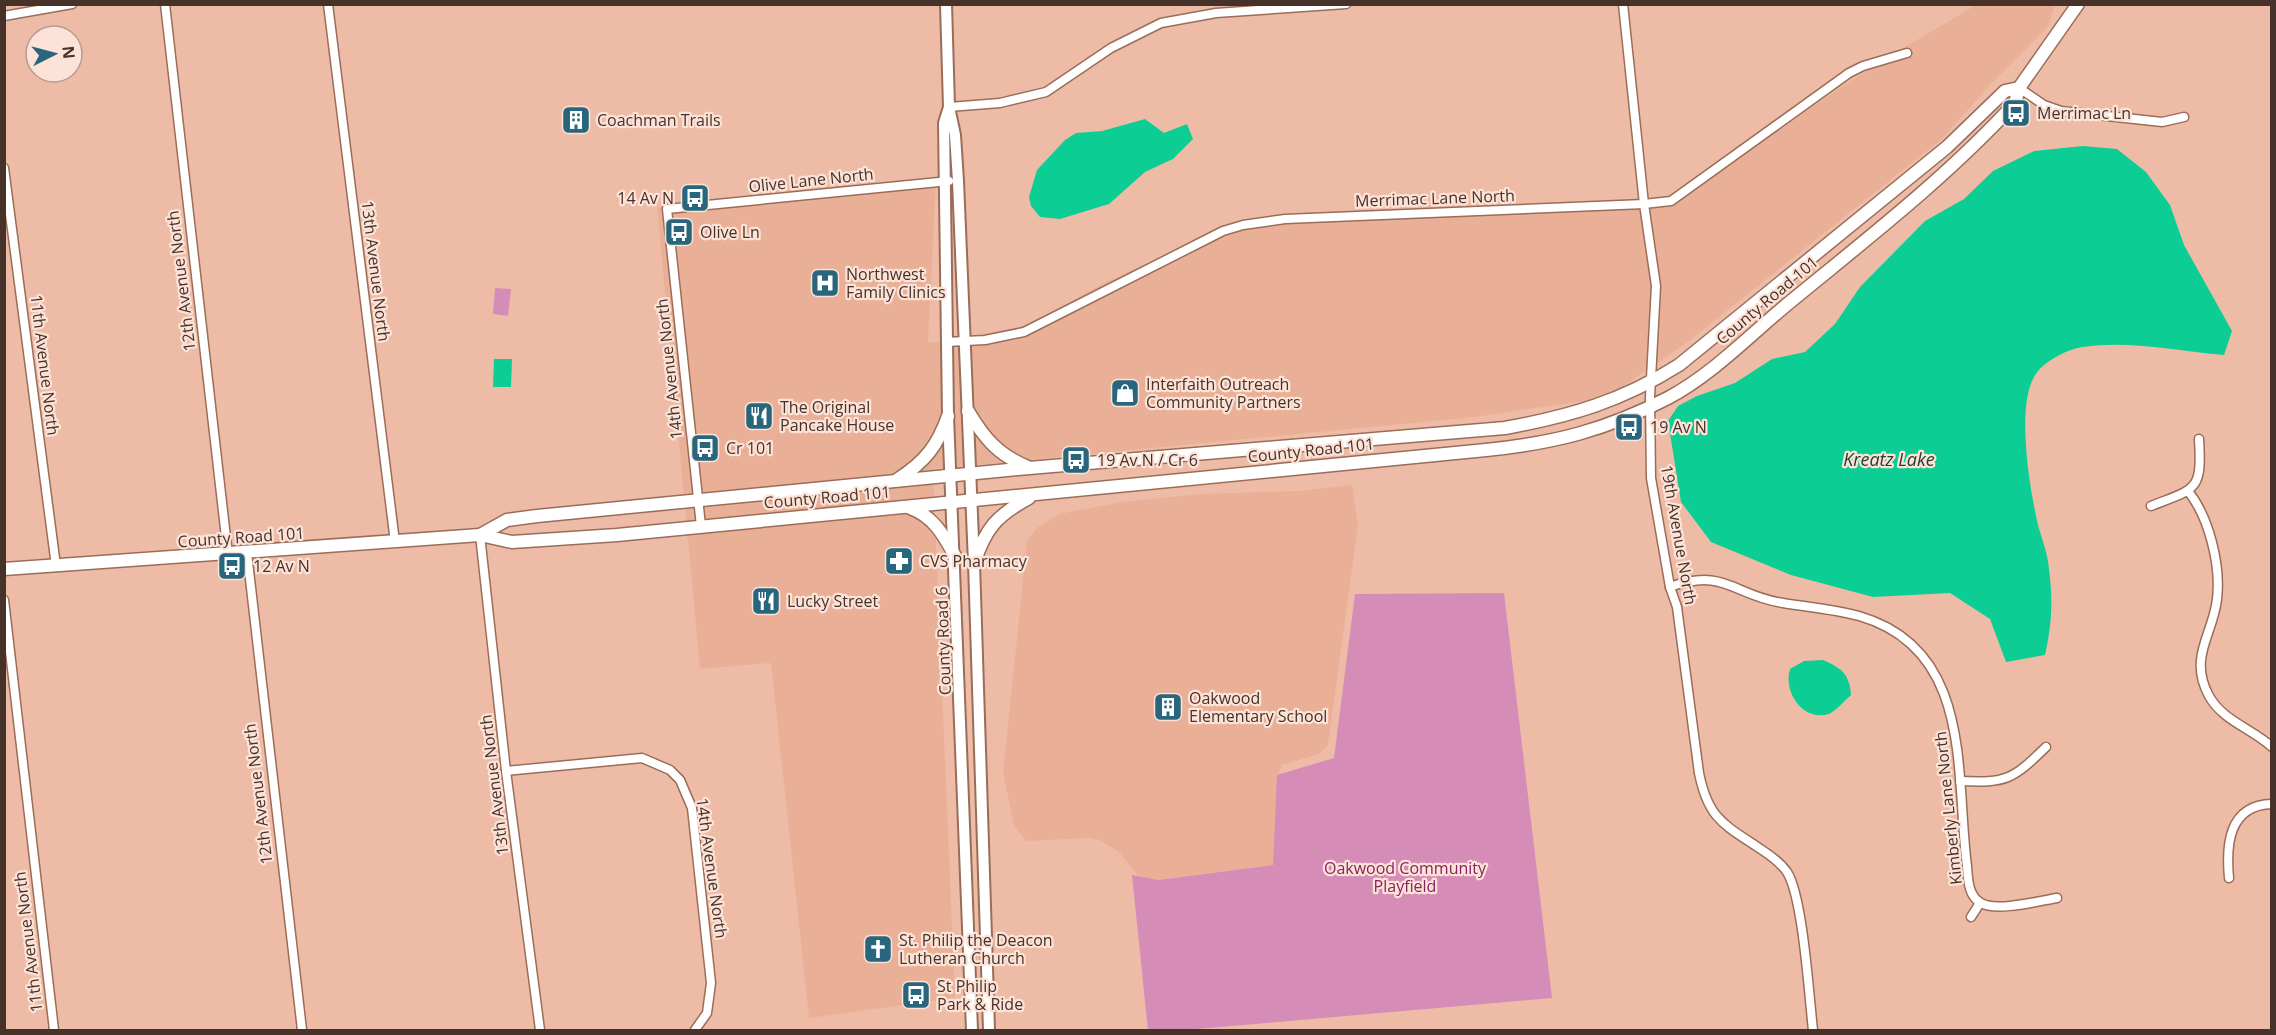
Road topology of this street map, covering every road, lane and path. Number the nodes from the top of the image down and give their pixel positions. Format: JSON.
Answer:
{"nodes":[{"id":1,"x":72,"y":4,"type":"edge"},
{"id":2,"x":165,"y":4,"type":"edge"},
{"id":3,"x":328,"y":4,"type":"edge"},
{"id":4,"x":945,"y":4,"type":"edge"},
{"id":5,"x":1346,"y":4,"type":"edge"},
{"id":6,"x":1623,"y":4,"type":"edge"},
{"id":7,"x":2078,"y":4,"type":"edge"},
{"id":8,"x":4,"y":16,"type":"edge"},
{"id":9,"x":1907,"y":53,"type":"dead end"},
{"id":10,"x":2019,"y":88,"type":"junction"},
{"id":11,"x":949,"y":107,"type":"junction"},
{"id":12,"x":2184,"y":117,"type":"dead end"},
{"id":13,"x":4,"y":168,"type":"edge"},
{"id":14,"x":958,"y":181,"type":"junction"},
{"id":15,"x":943,"y":182,"type":"junction"},
{"id":16,"x":1644,"y":204,"type":"junction"},
{"id":17,"x":667,"y":209,"type":"joint"},
{"id":18,"x":965,"y":341,"type":"junction"},
{"id":19,"x":946,"y":342,"type":"junction"},
{"id":20,"x":1652,"y":382,"type":"junction"},
{"id":21,"x":1650,"y":405,"type":"junction"},
{"id":22,"x":968,"y":411,"type":"junction"},
{"id":23,"x":948,"y":416,"type":"junction"},
{"id":24,"x":2199,"y":439,"type":"dead end"},
{"id":25,"x":1029,"y":468,"type":"junction"},
{"id":26,"x":971,"y":475,"type":"junction"},
{"id":27,"x":951,"y":476,"type":"junction"},
{"id":28,"x":894,"y":481,"type":"junction"},
{"id":29,"x":2188,"y":490,"type":"junction"},
{"id":30,"x":1035,"y":495,"type":"junction"},
{"id":31,"x":699,"y":499,"type":"junction"},
{"id":32,"x":972,"y":499,"type":"junction"},
{"id":33,"x":952,"y":501,"type":"junction"},
{"id":34,"x":906,"y":506,"type":"junction"},
{"id":35,"x":2151,"y":506,"type":"dead end"},
{"id":36,"x":701,"y":526,"type":"junction"},
{"id":37,"x":480,"y":535,"type":"junction"},
{"id":38,"x":395,"y":542,"type":"junction"},
{"id":39,"x":247,"y":553,"type":"junction"},
{"id":40,"x":228,"y":555,"type":"junction"},
{"id":41,"x":955,"y":556,"type":"junction"},
{"id":42,"x":974,"y":563,"type":"junction"},
{"id":43,"x":56,"y":566,"type":"junction"},
{"id":44,"x":4,"y":569,"type":"edge"},
{"id":45,"x":1671,"y":586,"type":"junction"},
{"id":46,"x":4,"y":600,"type":"edge"},
{"id":47,"x":2046,"y":747,"type":"dead end"},
{"id":48,"x":2271,"y":747,"type":"edge"},
{"id":49,"x":506,"y":771,"type":"junction"},
{"id":50,"x":1960,"y":781,"type":"junction"},
{"id":51,"x":2271,"y":804,"type":"edge"},
{"id":52,"x":2229,"y":878,"type":"dead end"},
{"id":53,"x":2057,"y":898,"type":"dead end"},
{"id":54,"x":1980,"y":903,"type":"junction"},
{"id":55,"x":1971,"y":916,"type":"dead end"},
{"id":56,"x":54,"y":1030,"type":"edge"},
{"id":57,"x":302,"y":1030,"type":"edge"},
{"id":58,"x":540,"y":1030,"type":"edge"},
{"id":59,"x":695,"y":1030,"type":"edge"},
{"id":60,"x":972,"y":1030,"type":"edge"},
{"id":61,"x":989,"y":1030,"type":"edge"},
{"id":62,"x":1813,"y":1030,"type":"edge"}],
"edges":[{"from":1,"to":8,"type":"street"},
{"from":2,"to":40,"type":"street","name":"12th Avenue North"},
{"from":3,"to":38,"type":"street","name":"13th Avenue North"},
{"from":4,"to":11,"type":"main road","name":"County Road 6"},
{"from":5,"to":11,"type":"street"},
{"from":6,"to":16,"type":"street","name":"19th Avenue North"},
{"from":7,"to":10,"type":"main road","name":"County Road 101"},
{"from":9,"to":16,"type":"street","name":"Merrimac Lane North"},
{"from":10,"to":12,"type":"street"},
{"from":10,"to":20,"type":"main road","name":"County Road 101"},
{"from":10,"to":21,"type":"main road","name":"County Road 101"},
{"from":11,"to":14,"type":"main road","name":"County Road 6"},
{"from":11,"to":15,"type":"main road","name":"County Road 6"},
{"from":13,"to":43,"type":"street","name":"11th Avenue North"},
{"from":14,"to":15,"type":"street","name":"Olive Lane North"},
{"from":14,"to":18,"type":"main road","name":"County Road 6"},
{"from":15,"to":17,"type":"street","name":"Olive Lane North"},
{"from":15,"to":19,"type":"main road","name":"County Road 6"},
{"from":16,"to":18,"type":"street","name":"Merrimac Lane North"},
{"from":16,"to":20,"type":"street","name":"19th Avenue North"},
{"from":17,"to":31,"type":"street","name":"14th Avenue North"},
{"from":18,"to":19,"type":"street","name":"Merrimac Lane North"},
{"from":18,"to":22,"type":"main road","name":"County Road 6"},
{"from":19,"to":23,"type":"main road","name":"County Road 6"},
{"from":20,"to":21,"type":"street","name":"19th Avenue North"},
{"from":20,"to":25,"type":"main road","name":"County Road 101"},
{"from":21,"to":30,"type":"main road","name":"County Road 101"},
{"from":21,"to":45,"type":"street","name":"19th Avenue North"},
{"from":22,"to":25,"type":"main road"},
{"from":22,"to":26,"type":"main road","name":"County Road 6"},
{"from":23,"to":27,"type":"main road","name":"County Road 6"},
{"from":23,"to":28,"type":"main road"},
{"from":24,"to":29,"type":"street"},
{"from":25,"to":26,"type":"main road","name":"County Road 101"},
{"from":26,"to":27,"type":"main road","name":"County Road 101"},
{"from":26,"to":32,"type":"main road","name":"County Road 6"},
{"from":27,"to":28,"type":"main road","name":"County Road 101"},
{"from":27,"to":33,"type":"main road","name":"County Road 6"},
{"from":28,"to":31,"type":"main road","name":"County Road 101"},
{"from":29,"to":35,"type":"street"},
{"from":29,"to":48,"type":"street"},
{"from":30,"to":32,"type":"main road","name":"County Road 101"},
{"from":30,"to":42,"type":"main road"},
{"from":31,"to":36,"type":"street","name":"14th Avenue North"},
{"from":31,"to":37,"type":"main road","name":"County Road 101"},
{"from":32,"to":33,"type":"main road","name":"County Road 101"},
{"from":32,"to":42,"type":"main road","name":"County Road 6"},
{"from":33,"to":34,"type":"main road","name":"County Road 101"},
{"from":33,"to":41,"type":"main road","name":"County Road 6"},
{"from":34,"to":36,"type":"main road","name":"County Road 101"},
{"from":34,"to":41,"type":"main road"},
{"from":36,"to":37,"type":"main road","name":"County Road 101"},
{"from":37,"to":38,"type":"main road","name":"County Road 101"},
{"from":37,"to":49,"type":"street","name":"13th Avenue North"},
{"from":38,"to":39,"type":"main road","name":"County Road 101"},
{"from":39,"to":40,"type":"main road","name":"County Road 101"},
{"from":39,"to":57,"type":"street","name":"12th Avenue North"},
{"from":40,"to":43,"type":"main road","name":"County Road 101"},
{"from":41,"to":60,"type":"main road","name":"County Road 6"},
{"from":42,"to":61,"type":"main road","name":"County Road 6"},
{"from":43,"to":44,"type":"main road","name":"County Road 101"},
{"from":45,"to":50,"type":"street","name":"Kimberly Lane North"},
{"from":45,"to":62,"type":"street","name":"19th Avenue North"},
{"from":46,"to":56,"type":"street","name":"11th Avenue North"},
{"from":47,"to":50,"type":"street"},
{"from":49,"to":58,"type":"street","name":"13th Avenue North"},
{"from":49,"to":59,"type":"street","name":"14th Avenue North"},
{"from":50,"to":54,"type":"street","name":"Kimberly Lane North"},
{"from":51,"to":52,"type":"street"},
{"from":53,"to":54,"type":"street","name":"Kimberly Lane North"},
{"from":54,"to":55,"type":"street"}]}
